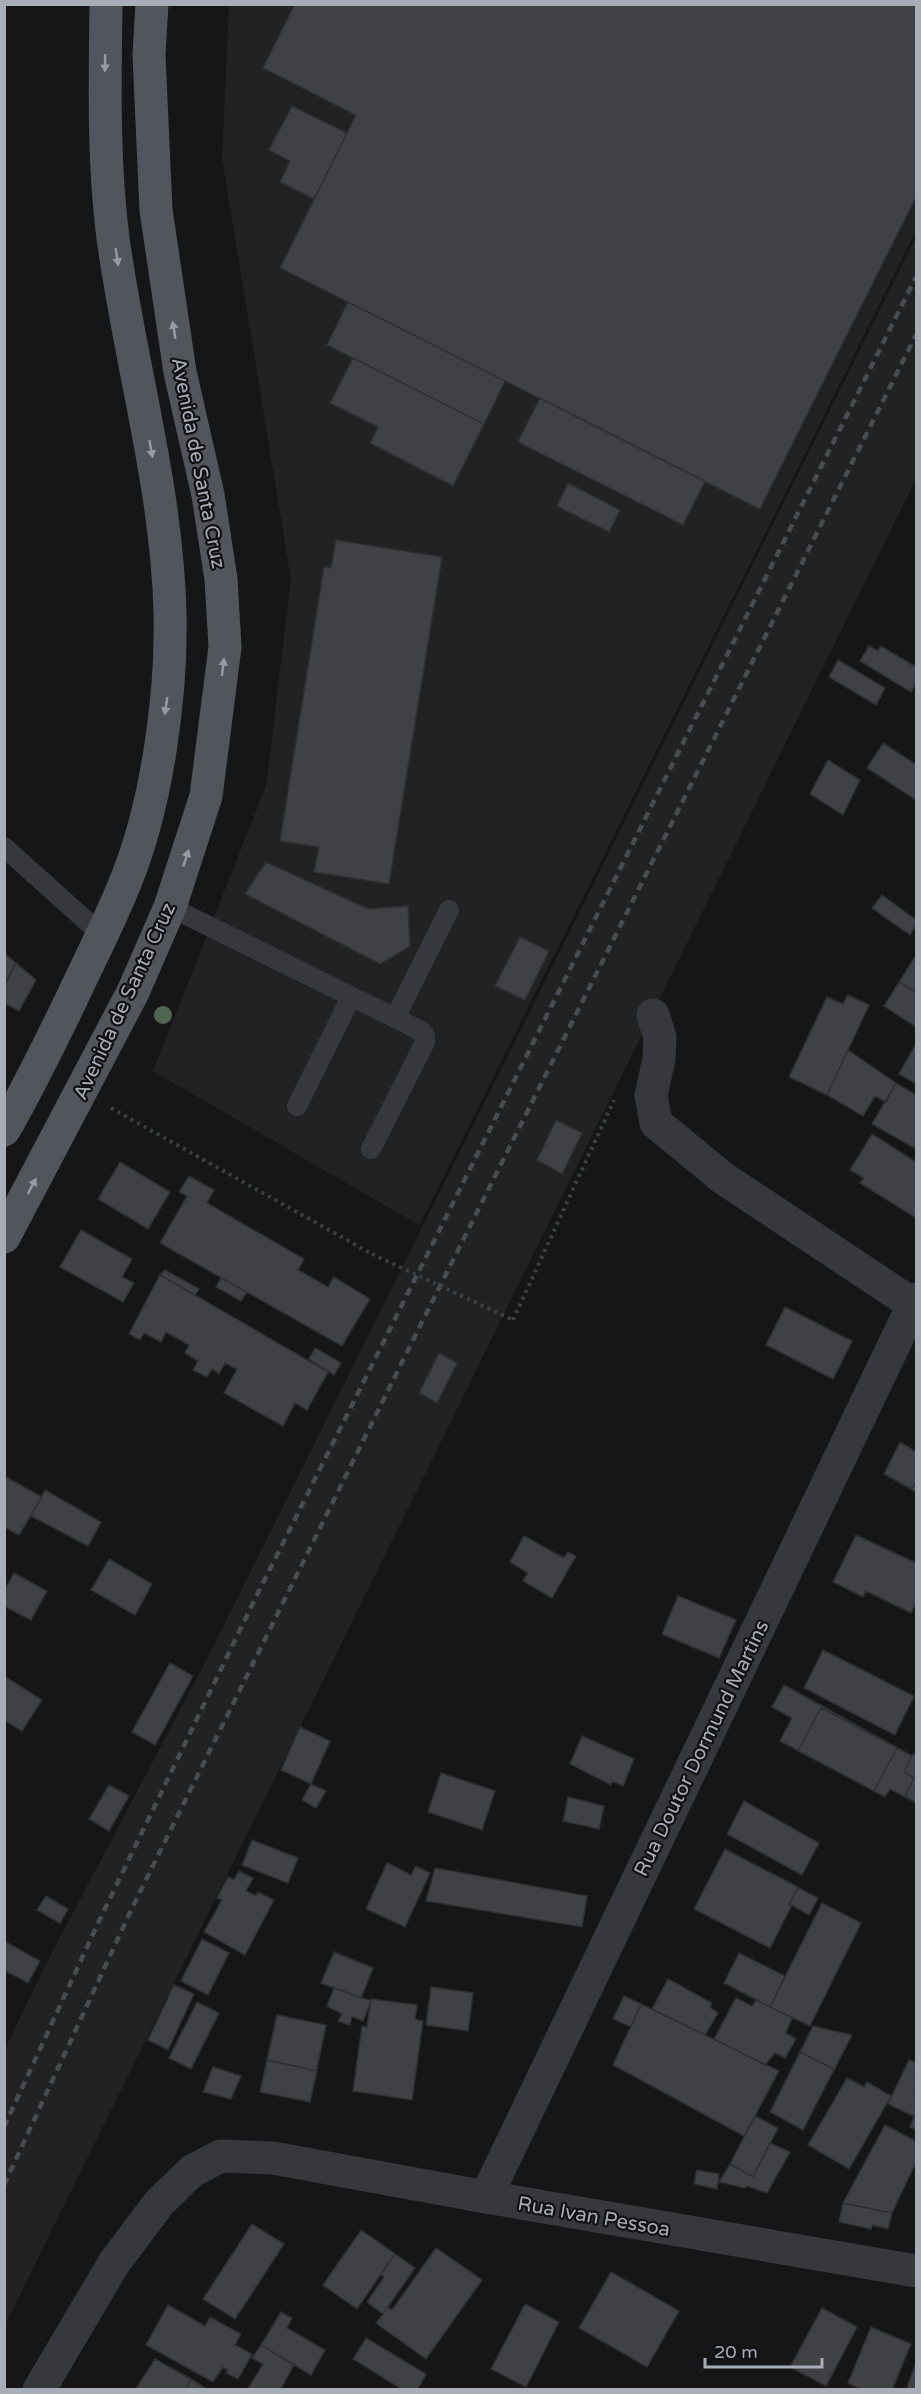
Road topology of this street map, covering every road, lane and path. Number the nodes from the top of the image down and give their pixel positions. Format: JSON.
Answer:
{"nodes":[{"id":1,"x":106,"y":4,"type":"edge"},
{"id":2,"x":152,"y":4,"type":"edge"},
{"id":3,"x":4,"y":847,"type":"edge"},
{"id":4,"x":170,"y":907,"type":"junction"},
{"id":5,"x":449,"y":910,"type":"dead end"},
{"id":6,"x":102,"y":935,"type":"junction"},
{"id":7,"x":351,"y":997,"type":"junction"},
{"id":8,"x":653,"y":1015,"type":"dead end"},
{"id":9,"x":395,"y":1018,"type":"junction"},
{"id":10,"x":618,"y":1091,"type":"dead end"},
{"id":11,"x":82,"y":1092,"type":"junction"},
{"id":12,"x":297,"y":1106,"type":"dead end"},
{"id":13,"x":6,"y":1122,"type":"edge"},
{"id":14,"x":371,"y":1149,"type":"dead end"},
{"id":15,"x":4,"y":1237,"type":"edge"},
{"id":16,"x":912,"y":1317,"type":"edge"},
{"id":17,"x":486,"y":2197,"type":"junction"},
{"id":18,"x":916,"y":2271,"type":"edge"},
{"id":19,"x":39,"y":2390,"type":"edge"}],
"edges":[{"from":1,"to":6,"type":"main road","one_way":true},
{"from":4,"to":2,"type":"main road","name":"Avenida de Santa Cruz","one_way":true},
{"from":3,"to":6,"type":"lane"},
{"from":4,"to":7,"type":"lane"},
{"from":4,"to":11,"type":"main road","name":"Avenida de Santa Cruz"},
{"from":5,"to":9,"type":"lane"},
{"from":6,"to":13,"type":"main road"},
{"from":7,"to":9,"type":"lane"},
{"from":7,"to":12,"type":"lane"},
{"from":8,"to":16,"type":"street"},
{"from":9,"to":14,"type":"lane"},
{"from":10,"to":11,"type":"path","bridge":true},
{"from":15,"to":11,"type":"main road","name":"Avenida de Santa Cruz","one_way":true},
{"from":16,"to":17,"type":"street","name":"Rua Doutor Dormund Martins"},
{"from":17,"to":18,"type":"street","name":"Rua Ivan Pessoa"},
{"from":17,"to":19,"type":"street","name":"Rua Ivan Pessoa"}]}
